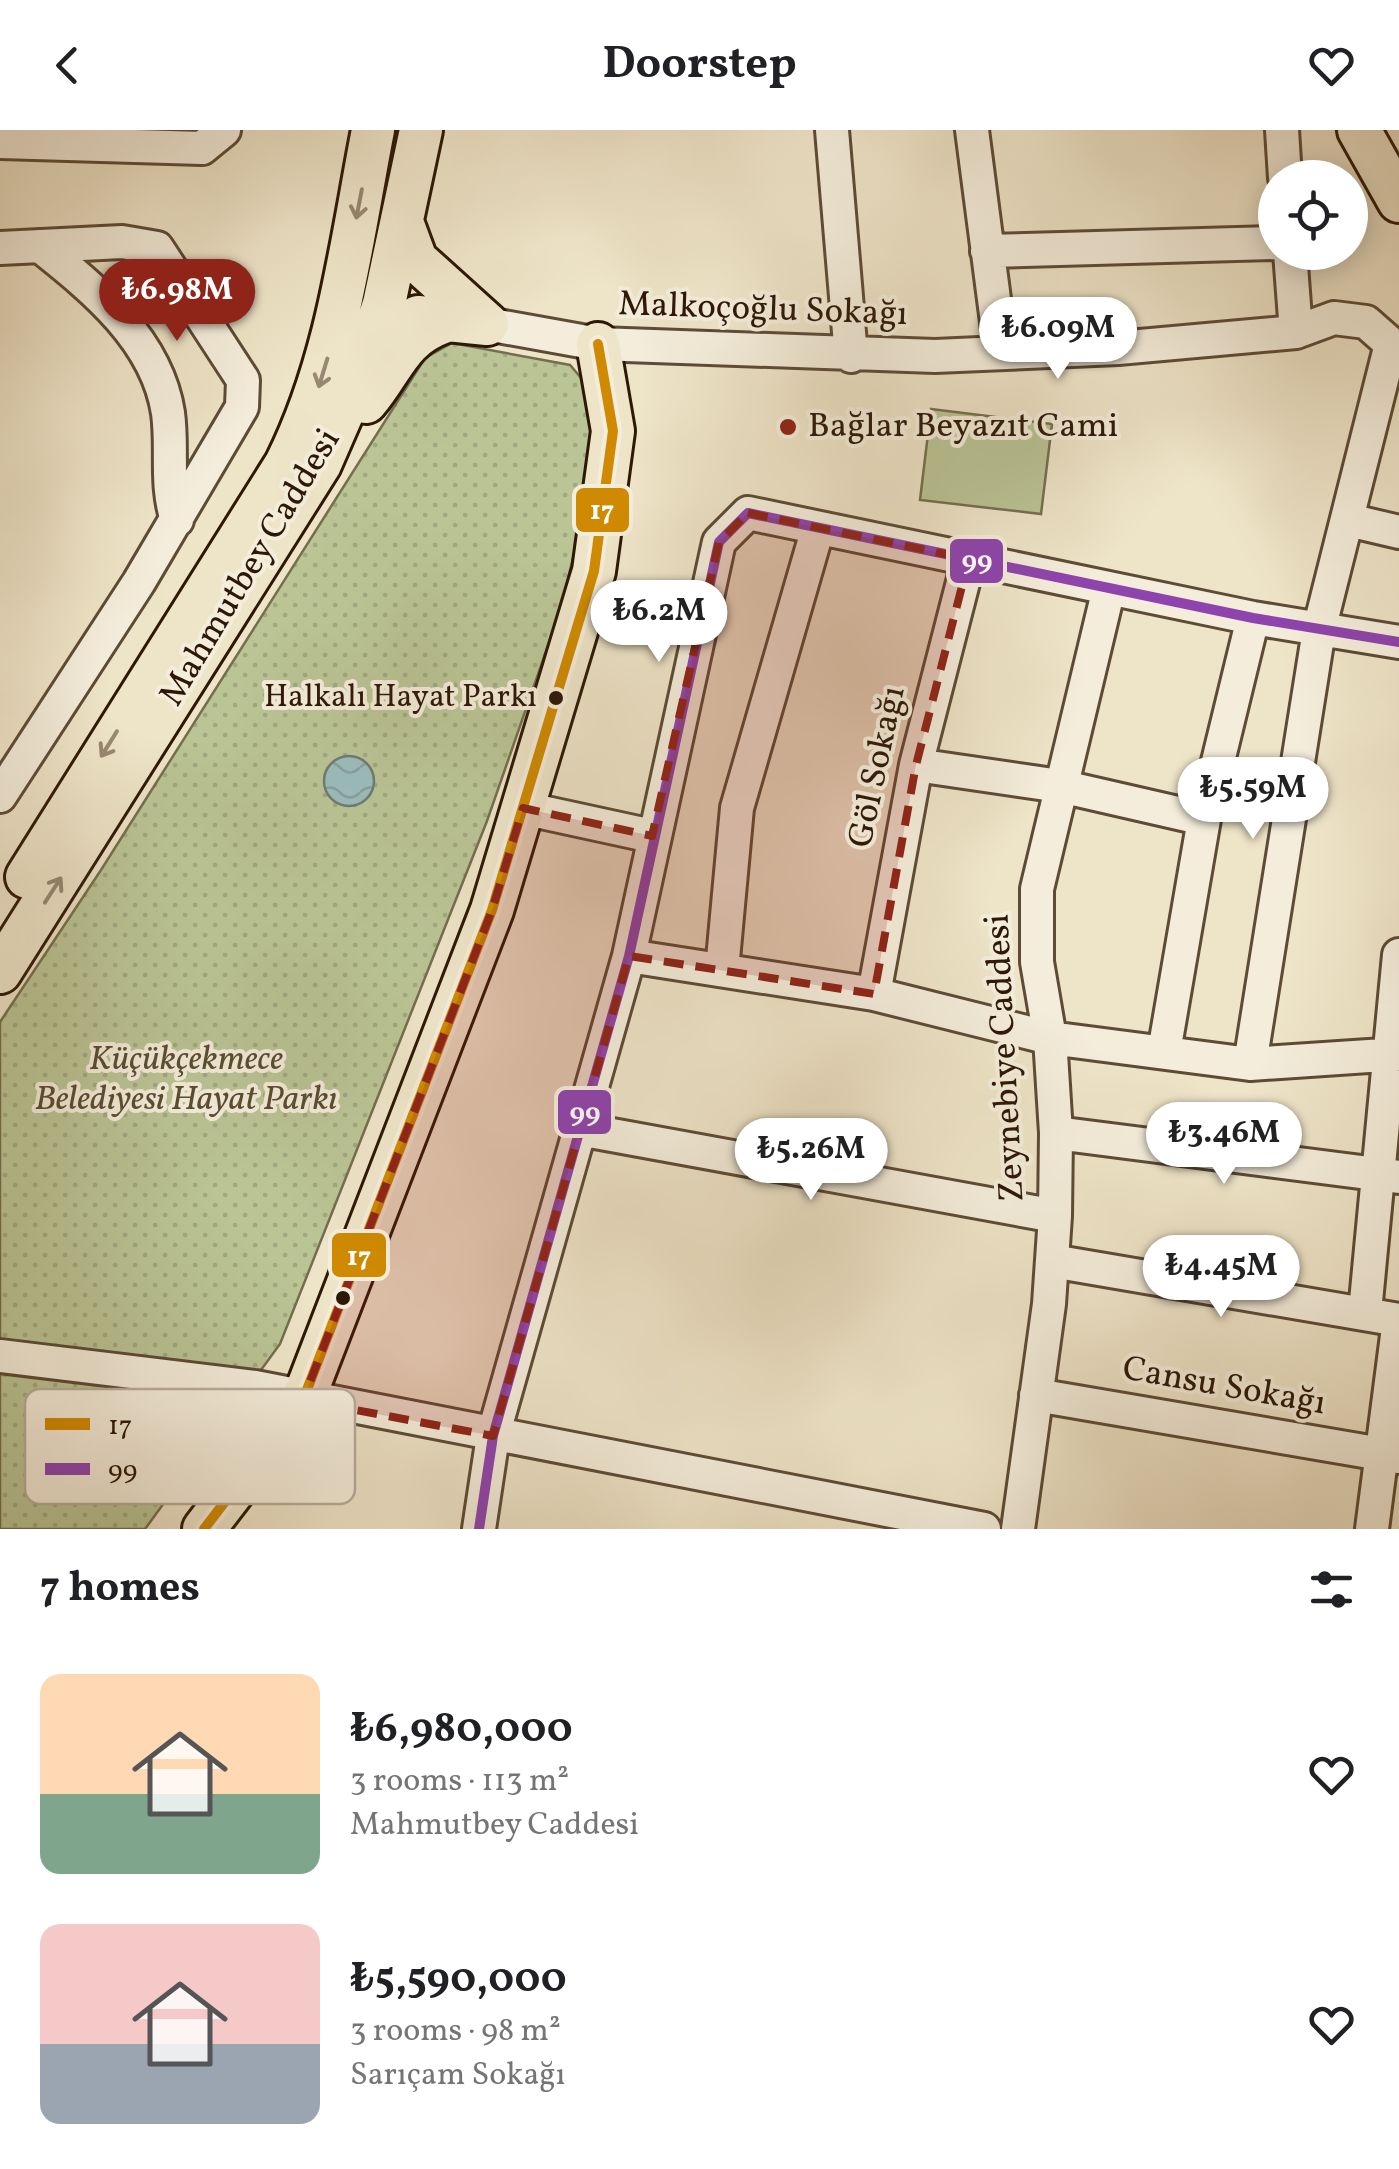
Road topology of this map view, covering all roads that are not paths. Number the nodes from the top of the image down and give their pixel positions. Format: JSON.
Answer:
{"nodes":[{"id":1,"x":224,"y":130,"type":"edge"},
{"id":2,"x":373,"y":130,"type":"edge"},
{"id":3,"x":420,"y":130,"type":"edge"},
{"id":4,"x":832,"y":130,"type":"edge"},
{"id":5,"x":972,"y":130,"type":"edge"},
{"id":6,"x":1282,"y":130,"type":"edge"},
{"id":7,"x":0,"y":142,"type":"edge"},
{"id":8,"x":1378,"y":155,"type":"edge"},
{"id":9,"x":1284,"y":160,"type":"edge"},
{"id":10,"x":1399,"y":201,"type":"edge"},
{"id":11,"x":402,"y":222,"type":"junction"},
{"id":12,"x":1258,"y":244,"type":"edge"},
{"id":13,"x":40,"y":246,"type":"junction"},
{"id":14,"x":0,"y":248,"type":"edge"},
{"id":15,"x":987,"y":251,"type":"junction"},
{"id":16,"x":1291,"y":270,"type":"edge"},
{"id":17,"x":344,"y":278,"type":"junction"},
{"id":18,"x":386,"y":294,"type":"junction"},
{"id":19,"x":443,"y":322,"type":"junction"},
{"id":20,"x":487,"y":324,"type":"junction"},
{"id":21,"x":1296,"y":332,"type":"junction"},
{"id":22,"x":598,"y":344,"type":"junction"},
{"id":23,"x":1001,"y":353,"type":"junction"},
{"id":24,"x":850,"y":356,"type":"junction"},
{"id":25,"x":330,"y":442,"type":"junction"},
{"id":26,"x":177,"y":520,"type":"junction"},
{"id":27,"x":1348,"y":520,"type":"junction"},
{"id":28,"x":818,"y":528,"type":"junction"},
{"id":29,"x":1399,"y":532,"type":"edge"},
{"id":30,"x":969,"y":559,"type":"junction"},
{"id":31,"x":1109,"y":588,"type":"junction"},
{"id":32,"x":1253,"y":618,"type":"junction"},
{"id":33,"x":1318,"y":630,"type":"junction"},
{"id":34,"x":1399,"y":642,"type":"edge"},
{"id":35,"x":916,"y":765,"type":"junction"},
{"id":36,"x":1060,"y":786,"type":"junction"},
{"id":37,"x":0,"y":796,"type":"edge"},
{"id":38,"x":523,"y":808,"type":"junction"},
{"id":39,"x":1204,"y":819,"type":"junction"},
{"id":40,"x":652,"y":836,"type":"junction"},
{"id":41,"x":0,"y":918,"type":"edge"},
{"id":42,"x":629,"y":956,"type":"junction"},
{"id":43,"x":1399,"y":956,"type":"edge"},
{"id":44,"x":722,"y":970,"type":"junction"},
{"id":45,"x":0,"y":972,"type":"edge"},
{"id":46,"x":874,"y":994,"type":"junction"},
{"id":47,"x":1050,"y":1038,"type":"junction"},
{"id":48,"x":1164,"y":1052,"type":"junction"},
{"id":49,"x":1394,"y":1054,"type":"edge"},
{"id":50,"x":1250,"y":1064,"type":"junction"},
{"id":51,"x":579,"y":1128,"type":"junction"},
{"id":52,"x":1056,"y":1133,"type":"junction"},
{"id":53,"x":1387,"y":1176,"type":"edge"},
{"id":54,"x":1055,"y":1216,"type":"junction"},
{"id":55,"x":1052,"y":1261,"type":"junction"},
{"id":56,"x":1365,"y":1312,"type":"junction"},
{"id":57,"x":1399,"y":1320,"type":"edge"},
{"id":58,"x":0,"y":1356,"type":"edge"},
{"id":59,"x":263,"y":1389,"type":"edge"},
{"id":60,"x":308,"y":1389,"type":"edge"},
{"id":61,"x":1036,"y":1396,"type":"junction"},
{"id":62,"x":355,"y":1410,"type":"edge"},
{"id":63,"x":492,"y":1436,"type":"junction"},
{"id":64,"x":1390,"y":1455,"type":"edge"},
{"id":65,"x":223,"y":1504,"type":"edge"},
{"id":66,"x":825,"y":1515,"type":"edge"},
{"id":67,"x":204,"y":1529,"type":"edge"},
{"id":68,"x":479,"y":1529,"type":"edge"},
{"id":69,"x":984,"y":1529,"type":"edge"},
{"id":70,"x":1018,"y":1529,"type":"edge"},
{"id":71,"x":1372,"y":1529,"type":"edge"}],
"edges":[{"from":1,"to":7,"type":"street"},
{"from":2,"to":17,"type":"main road","name":"Mahmutbey Caddesi","one_way":true},
{"from":3,"to":11,"type":"main road","name":"Mahmutbey Caddesi"},
{"from":4,"to":24,"type":"street"},
{"from":5,"to":15,"type":"street"},
{"from":6,"to":9,"type":"street"},
{"from":8,"to":10,"type":"main road"},
{"from":11,"to":18,"type":"main road","name":"Mahmutbey Caddesi"},
{"from":11,"to":20,"type":"main road"},
{"from":12,"to":15,"type":"street"},
{"from":13,"to":14,"type":"street"},
{"from":13,"to":26,"type":"street"},
{"from":13,"to":26,"type":"street"},
{"from":15,"to":23,"type":"street"},
{"from":16,"to":21,"type":"street"},
{"from":17,"to":18,"type":"main road"},
{"from":17,"to":41,"type":"main road","name":"Mahmutbey Caddesi","one_way":true},
{"from":18,"to":19,"type":"main road"},
{"from":18,"to":20,"type":"main road"},
{"from":18,"to":25,"type":"main road","name":"Mahmutbey Caddesi"},
{"from":19,"to":20,"type":"main road"},
{"from":19,"to":25,"type":"main road"},
{"from":20,"to":22,"type":"street","name":"Malkoçoğlu Sokağı"},
{"from":21,"to":23,"type":"street","name":"Malkoçoğlu Sokağı"},
{"from":21,"to":27,"type":"street","name":"Malkoçoğlu Sokağı"},
{"from":22,"to":24,"type":"street","name":"Malkoçoğlu Sokağı"},
{"from":22,"to":38,"type":"main road"},
{"from":23,"to":24,"type":"street","name":"Malkoçoğlu Sokağı"},
{"from":45,"to":25,"type":"main road","name":"Mahmutbey Caddesi","one_way":true},
{"from":26,"to":37,"type":"street"},
{"from":27,"to":29,"type":"street"},
{"from":27,"to":33,"type":"street","name":"Malkoçoğlu Sokağı"},
{"from":28,"to":30,"type":"street"},
{"from":28,"to":40,"type":"street"},
{"from":28,"to":44,"type":"street"},
{"from":30,"to":31,"type":"street"},
{"from":30,"to":35,"type":"street","name":"Göl Sokağı"},
{"from":31,"to":32,"type":"street"},
{"from":31,"to":36,"type":"street","name":"Zeynebiye Caddesi"},
{"from":32,"to":33,"type":"street"},
{"from":32,"to":39,"type":"street"},
{"from":33,"to":34,"type":"street"},
{"from":33,"to":50,"type":"street","name":"Malkoçoğlu Sokağı"},
{"from":35,"to":36,"type":"street"},
{"from":35,"to":46,"type":"street","name":"Göl Sokağı"},
{"from":36,"to":39,"type":"street"},
{"from":36,"to":47,"type":"street","name":"Zeynebiye Caddesi"},
{"from":38,"to":40,"type":"street"},
{"from":38,"to":60,"type":"main road"},
{"from":39,"to":48,"type":"street"},
{"from":40,"to":42,"type":"street"},
{"from":42,"to":44,"type":"street"},
{"from":42,"to":51,"type":"street"},
{"from":43,"to":49,"type":"street"},
{"from":44,"to":46,"type":"street"},
{"from":46,"to":47,"type":"street"},
{"from":47,"to":48,"type":"street"},
{"from":47,"to":52,"type":"street","name":"Zeynebiye Caddesi"},
{"from":48,"to":50,"type":"street"},
{"from":49,"to":50,"type":"street"},
{"from":49,"to":53,"type":"street"},
{"from":51,"to":54,"type":"street"},
{"from":51,"to":63,"type":"street"},
{"from":52,"to":53,"type":"street"},
{"from":52,"to":54,"type":"street","name":"Zeynebiye Caddesi"},
{"from":53,"to":56,"type":"street"},
{"from":54,"to":55,"type":"street","name":"Zeynebiye Caddesi"},
{"from":55,"to":56,"type":"street"},
{"from":55,"to":61,"type":"street","name":"Zeynebiye Caddesi"},
{"from":56,"to":57,"type":"street"},
{"from":57,"to":64,"type":"street"},
{"from":58,"to":59,"type":"street"},
{"from":61,"to":64,"type":"street","name":"Cansu Sokağı"},
{"from":61,"to":70,"type":"street","name":"Zeynebiye Caddesi"},
{"from":62,"to":63,"type":"street"},
{"from":63,"to":66,"type":"street"},
{"from":63,"to":68,"type":"street"},
{"from":64,"to":71,"type":"street"},
{"from":65,"to":67,"type":"main road"},
{"from":66,"to":69,"type":"street"}]}
